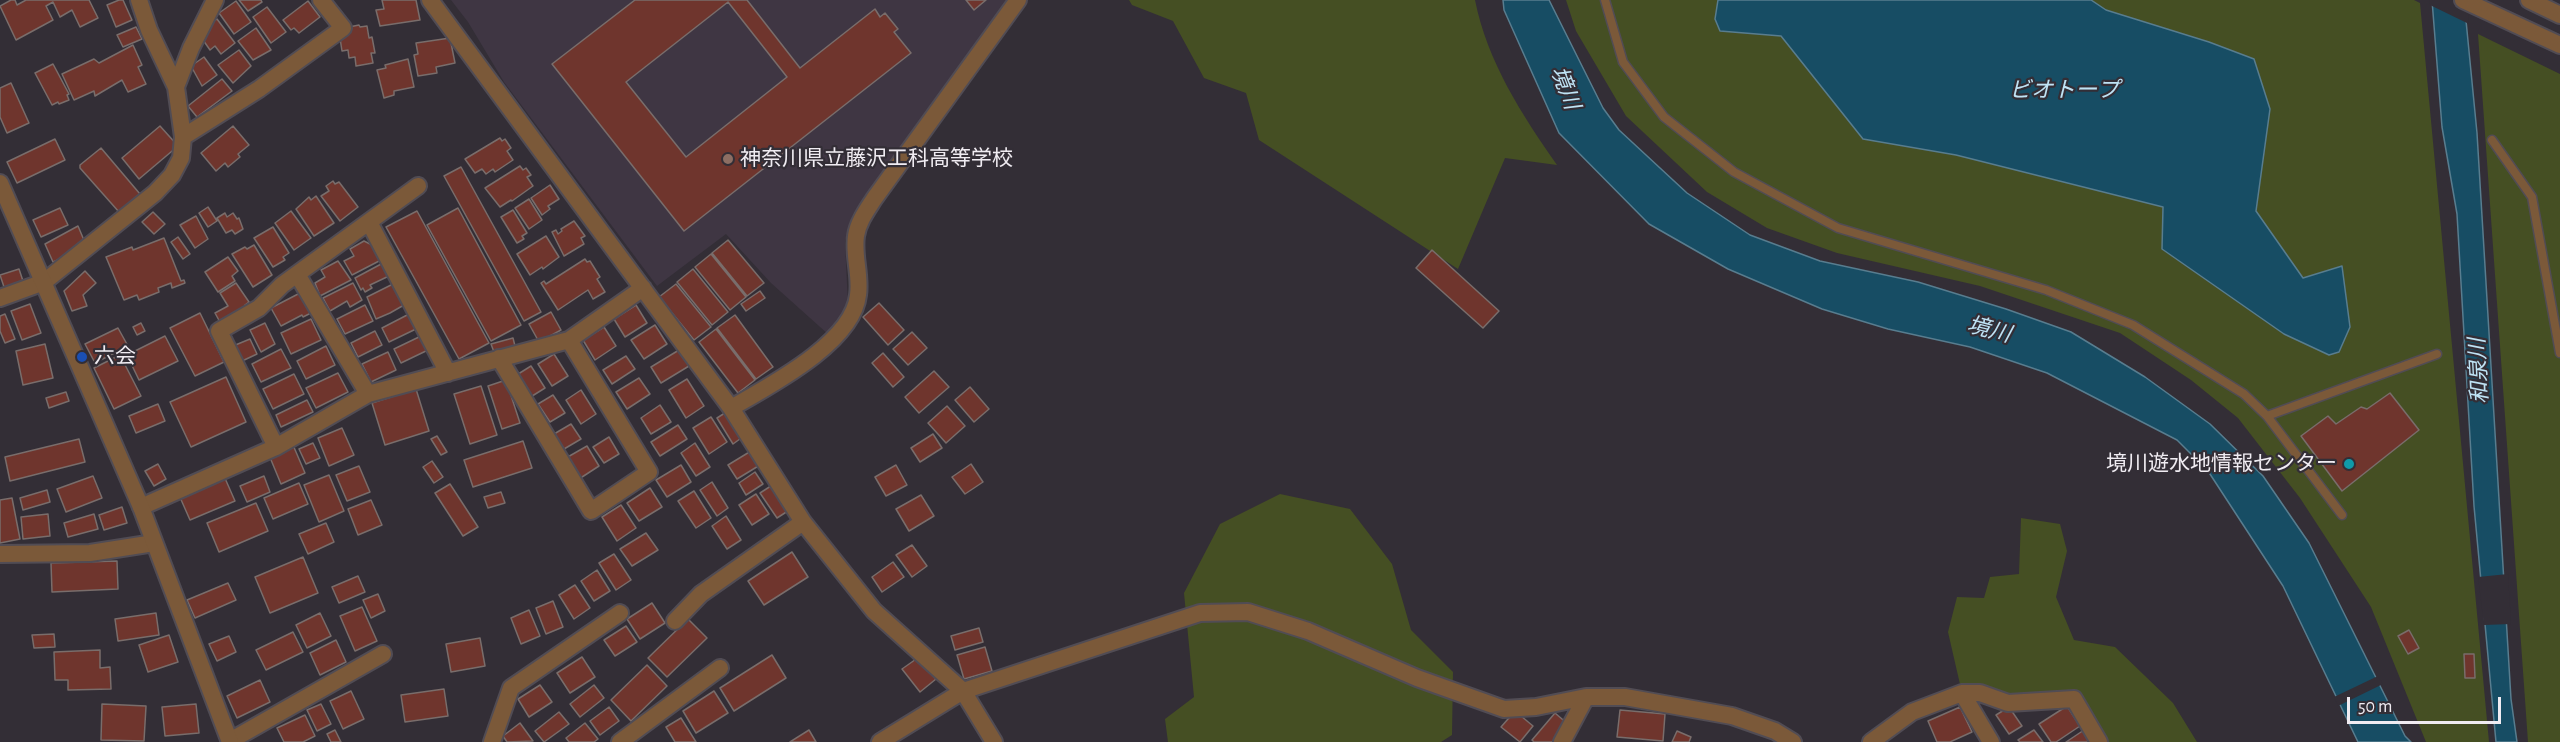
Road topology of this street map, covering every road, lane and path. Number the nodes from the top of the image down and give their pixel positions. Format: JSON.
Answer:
{"nodes":[{"id":1,"x":139,"y":0,"type":"edge"},
{"id":2,"x":215,"y":0,"type":"edge"},
{"id":3,"x":321,"y":0,"type":"edge"},
{"id":4,"x":430,"y":0,"type":"edge"},
{"id":5,"x":1018,"y":0,"type":"edge"},
{"id":6,"x":1605,"y":0,"type":"edge"},
{"id":7,"x":2529,"y":0,"type":"edge"},
{"id":8,"x":2470,"y":3,"type":"edge"},
{"id":9,"x":2560,"y":15,"type":"edge"},
{"id":10,"x":2560,"y":45,"type":"edge"},
{"id":11,"x":176,"y":87,"type":"junction"},
{"id":12,"x":183,"y":137,"type":"junction"},
{"id":13,"x":2492,"y":140,"type":"dead end"},
{"id":14,"x":0,"y":183,"type":"edge"},
{"id":15,"x":418,"y":186,"type":"dead end"},
{"id":16,"x":369,"y":222,"type":"junction"},
{"id":17,"x":297,"y":274,"type":"junction"},
{"id":18,"x":44,"y":282,"type":"junction"},
{"id":19,"x":643,"y":288,"type":"junction"},
{"id":20,"x":0,"y":298,"type":"edge"},
{"id":21,"x":569,"y":340,"type":"junction"},
{"id":22,"x":2560,"y":353,"type":"edge"},
{"id":23,"x":2437,"y":354,"type":"dead end"},
{"id":24,"x":499,"y":358,"type":"junction"},
{"id":25,"x":448,"y":373,"type":"junction"},
{"id":26,"x":368,"y":394,"type":"junction"},
{"id":27,"x":732,"y":408,"type":"junction"},
{"id":28,"x":2266,"y":416,"type":"junction"},
{"id":29,"x":276,"y":447,"type":"junction"},
{"id":30,"x":141,"y":507,"type":"junction"},
{"id":31,"x":2342,"y":515,"type":"dead end"},
{"id":32,"x":803,"y":522,"type":"junction"},
{"id":33,"x":154,"y":543,"type":"junction"},
{"id":34,"x":0,"y":554,"type":"edge"},
{"id":35,"x":620,"y":613,"type":"dead end"},
{"id":36,"x":675,"y":621,"type":"dead end"},
{"id":37,"x":384,"y":654,"type":"dead end"},
{"id":38,"x":720,"y":668,"type":"dead end"},
{"id":39,"x":963,"y":691,"type":"junction"},
{"id":40,"x":1962,"y":693,"type":"junction"},
{"id":41,"x":1586,"y":697,"type":"junction"},
{"id":42,"x":230,"y":741,"type":"edge"},
{"id":43,"x":492,"y":742,"type":"edge"},
{"id":44,"x":620,"y":742,"type":"edge"},
{"id":45,"x":880,"y":742,"type":"edge"},
{"id":46,"x":994,"y":742,"type":"edge"},
{"id":47,"x":1562,"y":742,"type":"edge"},
{"id":48,"x":1793,"y":742,"type":"edge"},
{"id":49,"x":1871,"y":742,"type":"edge"},
{"id":50,"x":1991,"y":742,"type":"edge"},
{"id":51,"x":2099,"y":742,"type":"edge"}],
"edges":[{"from":1,"to":11,"type":"street"},
{"from":2,"to":11,"type":"street"},
{"from":3,"to":12,"type":"street"},
{"from":4,"to":19,"type":"street"},
{"from":5,"to":27,"type":"street"},
{"from":6,"to":28,"type":"lane"},
{"from":7,"to":9,"type":"street"},
{"from":8,"to":10,"type":"street"},
{"from":11,"to":12,"type":"street"},
{"from":12,"to":18,"type":"street"},
{"from":13,"to":22,"type":"lane"},
{"from":14,"to":18,"type":"street"},
{"from":15,"to":16,"type":"street"},
{"from":16,"to":17,"type":"street"},
{"from":16,"to":25,"type":"street"},
{"from":17,"to":26,"type":"street"},
{"from":17,"to":29,"type":"street"},
{"from":18,"to":20,"type":"street"},
{"from":18,"to":30,"type":"street"},
{"from":19,"to":21,"type":"street"},
{"from":19,"to":27,"type":"street"},
{"from":21,"to":24,"type":"street"},
{"from":21,"to":24,"type":"street"},
{"from":23,"to":28,"type":"lane"},
{"from":24,"to":25,"type":"street"},
{"from":25,"to":26,"type":"street"},
{"from":26,"to":29,"type":"street"},
{"from":27,"to":32,"type":"street"},
{"from":28,"to":31,"type":"lane"},
{"from":29,"to":30,"type":"street"},
{"from":30,"to":33,"type":"street"},
{"from":32,"to":36,"type":"street"},
{"from":32,"to":39,"type":"street"},
{"from":33,"to":34,"type":"street"},
{"from":33,"to":42,"type":"street"},
{"from":35,"to":43,"type":"street"},
{"from":37,"to":42,"type":"street"},
{"from":38,"to":44,"type":"street"},
{"from":39,"to":41,"type":"street"},
{"from":39,"to":45,"type":"street"},
{"from":39,"to":46,"type":"street"},
{"from":40,"to":49,"type":"street"},
{"from":40,"to":50,"type":"street"},
{"from":40,"to":51,"type":"street"},
{"from":41,"to":47,"type":"street"},
{"from":41,"to":48,"type":"street"}]}
